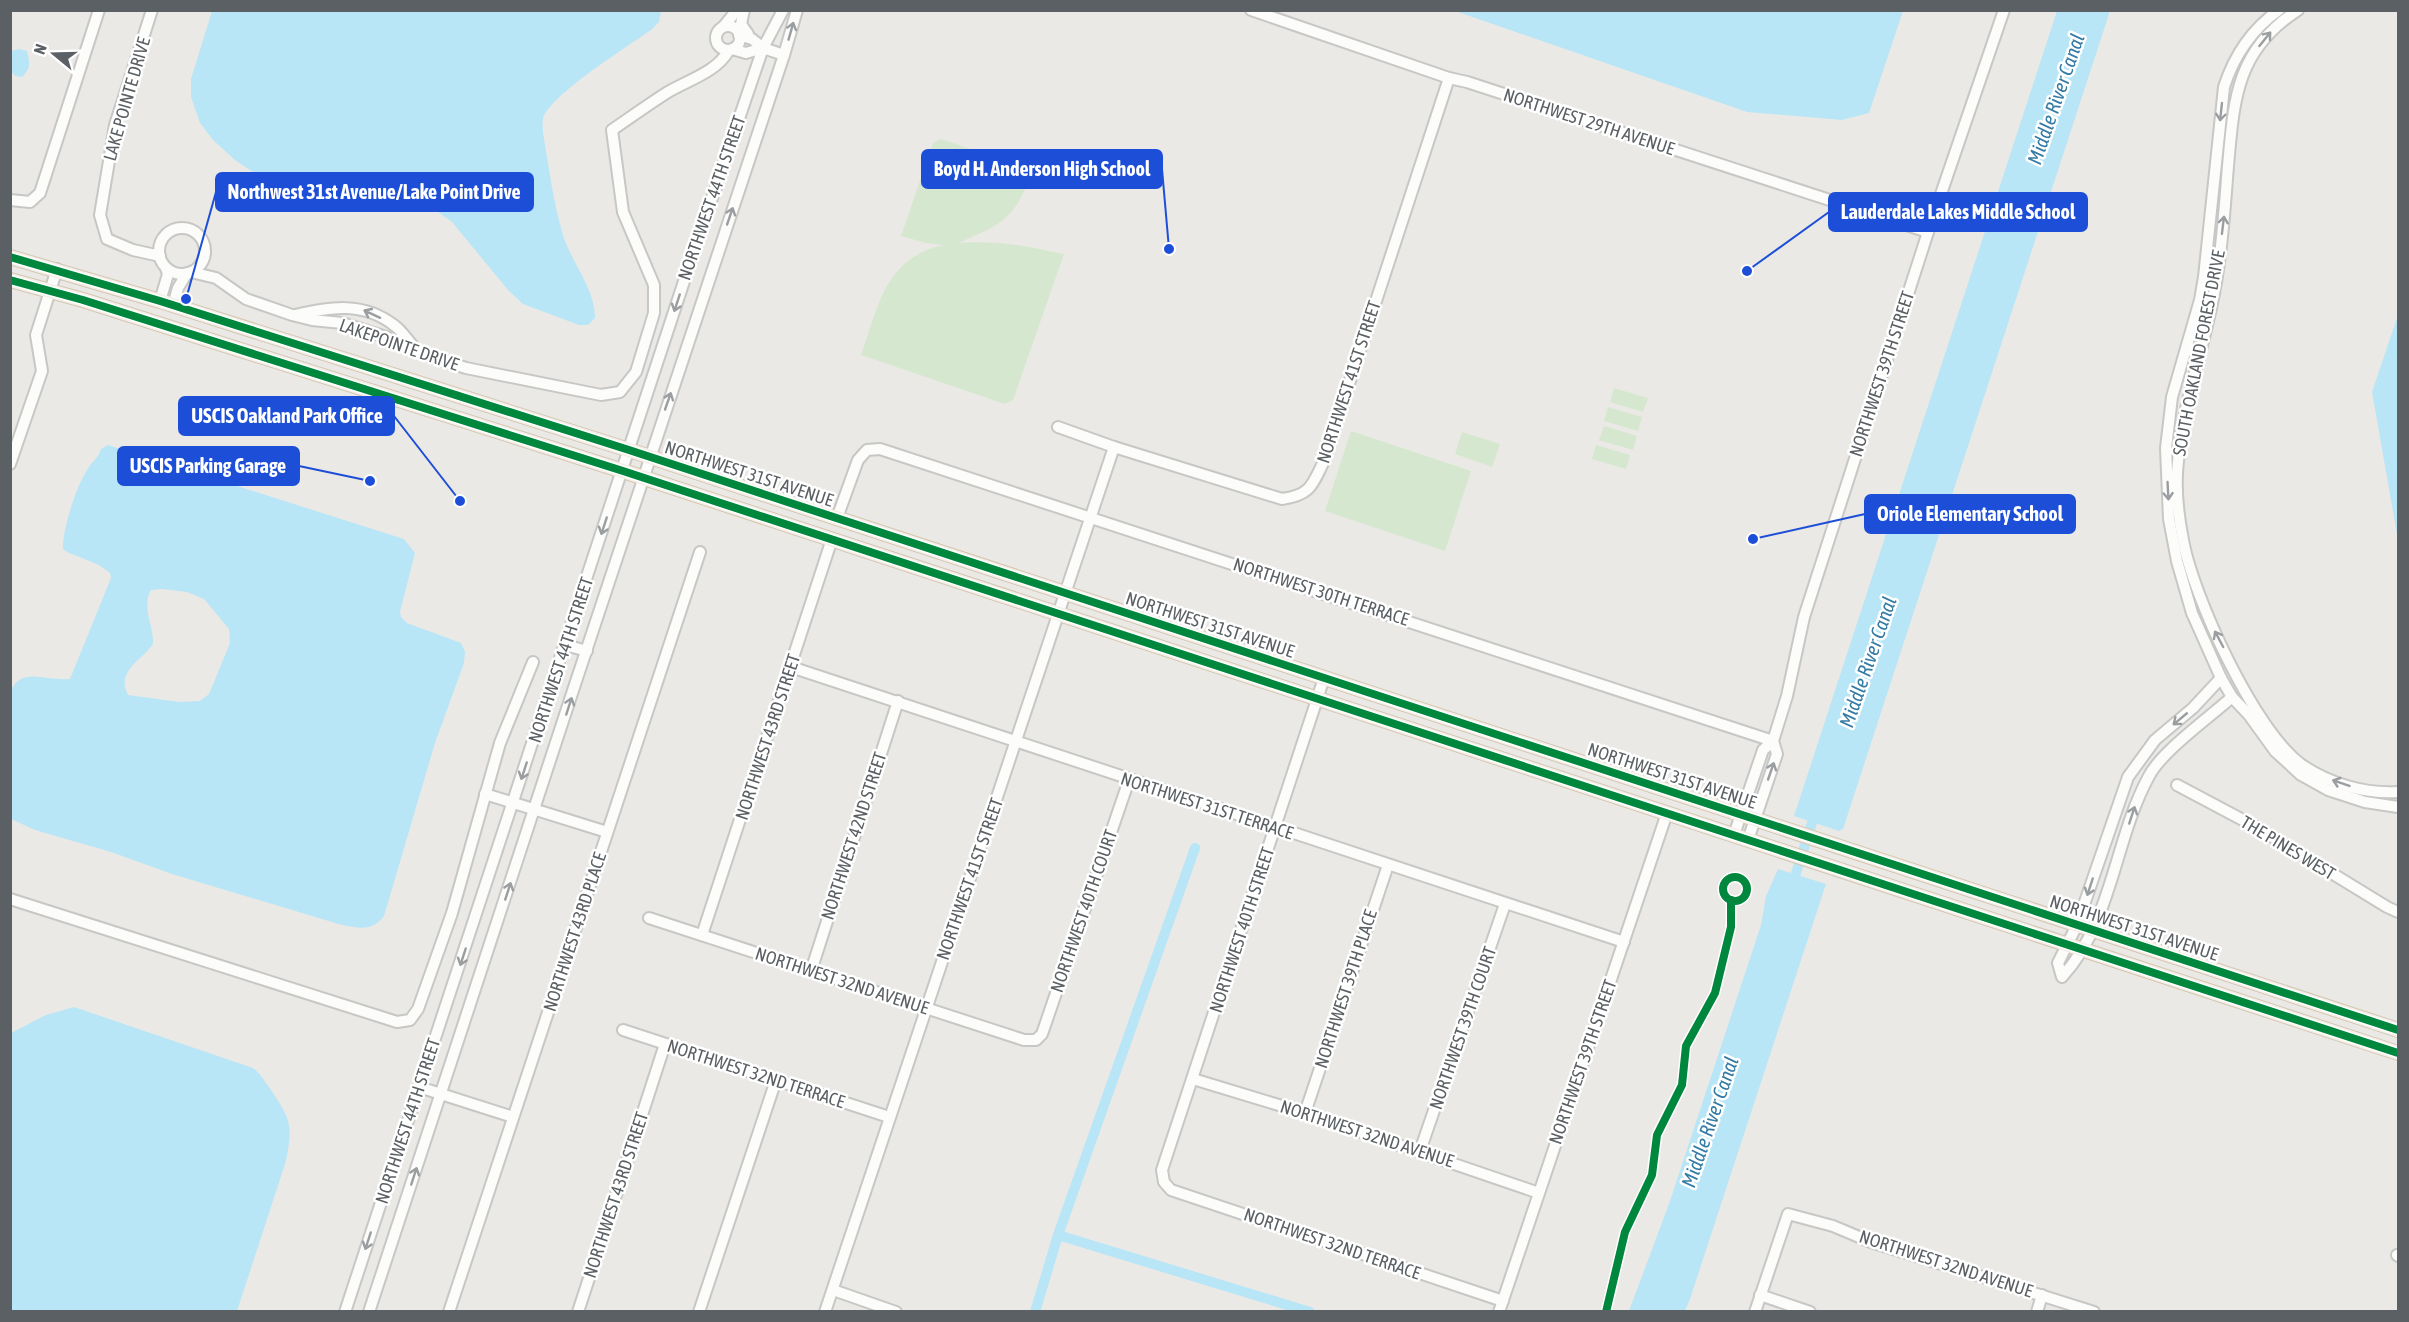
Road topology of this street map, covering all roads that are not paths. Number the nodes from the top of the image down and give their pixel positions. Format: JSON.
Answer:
{"nodes":[{"id":1,"x":99,"y":10,"type":"edge"},
{"id":2,"x":152,"y":10,"type":"edge"},
{"id":3,"x":744,"y":10,"type":"edge"},
{"id":4,"x":783,"y":10,"type":"edge"},
{"id":5,"x":797,"y":10,"type":"edge"},
{"id":6,"x":1251,"y":10,"type":"edge"},
{"id":7,"x":2004,"y":10,"type":"edge"},
{"id":8,"x":2279,"y":10,"type":"edge"},
{"id":9,"x":2298,"y":10,"type":"edge"},
{"id":10,"x":735,"y":23,"type":"edge"},
{"id":11,"x":727,"y":48,"type":"junction"},
{"id":12,"x":763,"y":48,"type":"junction"},
{"id":13,"x":784,"y":55,"type":"junction"},
{"id":14,"x":1449,"y":78,"type":"junction"},
{"id":15,"x":10,"y":200,"type":"edge"},
{"id":16,"x":1928,"y":232,"type":"junction"},
{"id":17,"x":160,"y":256,"type":"junction"},
{"id":18,"x":10,"y":257,"type":"edge"},
{"id":19,"x":204,"y":260,"type":"junction"},
{"id":20,"x":166,"y":268,"type":"junction"},
{"id":21,"x":57,"y":269,"type":"junction"},
{"id":22,"x":189,"y":273,"type":"junction"},
{"id":23,"x":216,"y":278,"type":"junction"},
{"id":24,"x":10,"y":280,"type":"edge"},
{"id":25,"x":51,"y":290,"type":"junction"},
{"id":26,"x":166,"y":303,"type":"junction"},
{"id":27,"x":292,"y":315,"type":"junction"},
{"id":28,"x":417,"y":350,"type":"junction"},
{"id":29,"x":1058,"y":427,"type":"dead end"},
{"id":30,"x":1114,"y":447,"type":"junction"},
{"id":31,"x":629,"y":450,"type":"junction"},
{"id":32,"x":649,"y":457,"type":"junction"},
{"id":33,"x":10,"y":464,"type":"edge"},
{"id":34,"x":623,"y":471,"type":"junction"},
{"id":35,"x":642,"y":477,"type":"junction"},
{"id":36,"x":1089,"y":516,"type":"junction"},
{"id":37,"x":837,"y":518,"type":"junction"},
{"id":38,"x":832,"y":539,"type":"junction"},
{"id":39,"x":700,"y":552,"type":"dead end"},
{"id":40,"x":1064,"y":593,"type":"junction"},
{"id":41,"x":1057,"y":613,"type":"junction"},
{"id":42,"x":565,"y":645,"type":"junction"},
{"id":43,"x":587,"y":651,"type":"junction"},
{"id":44,"x":533,"y":662,"type":"dead end"},
{"id":45,"x":791,"y":668,"type":"junction"},
{"id":46,"x":1324,"y":678,"type":"junction"},
{"id":47,"x":2222,"y":678,"type":"junction"},
{"id":48,"x":2232,"y":697,"type":"junction"},
{"id":49,"x":1318,"y":699,"type":"junction"},
{"id":50,"x":898,"y":701,"type":"junction"},
{"id":51,"x":1773,"y":741,"type":"junction"},
{"id":52,"x":1016,"y":742,"type":"junction"},
{"id":53,"x":1129,"y":780,"type":"junction"},
{"id":54,"x":2177,"y":785,"type":"dead end"},
{"id":55,"x":2398,"y":792,"type":"edge"},
{"id":56,"x":485,"y":794,"type":"junction"},
{"id":57,"x":514,"y":802,"type":"junction"},
{"id":58,"x":2398,"y":807,"type":"edge"},
{"id":59,"x":536,"y":810,"type":"junction"},
{"id":60,"x":1667,"y":813,"type":"junction"},
{"id":61,"x":1748,"y":817,"type":"junction"},
{"id":62,"x":1276,"y":828,"type":"junction"},
{"id":63,"x":608,"y":832,"type":"junction"},
{"id":64,"x":1734,"y":835,"type":"junction"},
{"id":65,"x":1748,"y":840,"type":"junction"},
{"id":66,"x":1388,"y":865,"type":"junction"},
{"id":67,"x":10,"y":899,"type":"edge"},
{"id":68,"x":1504,"y":904,"type":"junction"},
{"id":69,"x":2398,"y":912,"type":"edge"},
{"id":70,"x":649,"y":918,"type":"dead end"},
{"id":71,"x":2077,"y":925,"type":"junction"},
{"id":72,"x":2094,"y":931,"type":"junction"},
{"id":73,"x":702,"y":935,"type":"junction"},
{"id":74,"x":1624,"y":942,"type":"junction"},
{"id":75,"x":2066,"y":944,"type":"junction"},
{"id":76,"x":2083,"y":949,"type":"junction"},
{"id":77,"x":811,"y":971,"type":"junction"},
{"id":78,"x":926,"y":1008,"type":"junction"},
{"id":79,"x":623,"y":1030,"type":"dead end"},
{"id":80,"x":2398,"y":1030,"type":"edge"},
{"id":81,"x":1036,"y":1040,"type":"joint"},
{"id":82,"x":665,"y":1044,"type":"junction"},
{"id":83,"x":2398,"y":1053,"type":"edge"},
{"id":84,"x":1193,"y":1079,"type":"junction"},
{"id":85,"x":776,"y":1080,"type":"junction"},
{"id":86,"x":419,"y":1087,"type":"junction"},
{"id":87,"x":441,"y":1094,"type":"junction"},
{"id":88,"x":1305,"y":1113,"type":"junction"},
{"id":89,"x":513,"y":1117,"type":"junction"},
{"id":90,"x":889,"y":1117,"type":"junction"},
{"id":91,"x":1420,"y":1151,"type":"junction"},
{"id":92,"x":1164,"y":1182,"type":"joint"},
{"id":93,"x":1539,"y":1193,"type":"junction"},
{"id":94,"x":832,"y":1290,"type":"junction"},
{"id":95,"x":1760,"y":1295,"type":"junction"},
{"id":96,"x":2042,"y":1295,"type":"junction"},
{"id":97,"x":1501,"y":1306,"type":"edge"},
{"id":98,"x":345,"y":1311,"type":"edge"},
{"id":99,"x":369,"y":1311,"type":"edge"},
{"id":100,"x":450,"y":1311,"type":"edge"},
{"id":101,"x":578,"y":1311,"type":"edge"},
{"id":102,"x":699,"y":1311,"type":"edge"},
{"id":103,"x":825,"y":1311,"type":"edge"},
{"id":104,"x":896,"y":1311,"type":"edge"},
{"id":105,"x":1755,"y":1311,"type":"edge"},
{"id":106,"x":1810,"y":1311,"type":"edge"},
{"id":107,"x":2037,"y":1311,"type":"edge"},
{"id":108,"x":2094,"y":1311,"type":"edge"}],
"edges":[{"from":1,"to":15,"type":"street"},
{"from":2,"to":17,"type":"street","name":"LAKE POINTE DRIVE"},
{"from":3,"to":10,"type":"street"},
{"from":4,"to":12,"type":"street","name":"NORTHWEST 44TH STREET"},
{"from":13,"to":5,"type":"street","name":"NORTHWEST 44TH STREET","one_way":true},
{"from":6,"to":14,"type":"street","name":"NORTHWEST 29TH AVENUE"},
{"from":7,"to":16,"type":"street","name":"NORTHWEST 39TH STREET"},
{"from":8,"to":47,"type":"street","one_way":true},
{"from":55,"to":9,"type":"street","name":"SOUTH OAKLAND FOREST DRIVE","one_way":true},
{"from":10,"to":11,"type":"street"},
{"from":10,"to":11,"type":"street"},
{"from":10,"to":12,"type":"street"},
{"from":11,"to":12,"type":"street"},
{"from":11,"to":28,"type":"street","name":"LAKEPOINTE DRIVE"},
{"from":12,"to":13,"type":"street"},
{"from":12,"to":31,"type":"street","name":"NORTHWEST 44TH STREET","one_way":true},
{"from":32,"to":13,"type":"street","name":"NORTHWEST 44TH STREET","one_way":true},
{"from":14,"to":16,"type":"street","name":"NORTHWEST 29TH AVENUE"},
{"from":14,"to":30,"type":"street","name":"NORTHWEST 41ST STREET"},
{"from":16,"to":51,"type":"street","name":"NORTHWEST 39TH STREET"},
{"from":17,"to":19,"type":"street"},
{"from":17,"to":20,"type":"street"},
{"from":18,"to":21,"type":"main road","name":"NORTHWEST 31ST AVENUE"},
{"from":19,"to":22,"type":"street"},
{"from":19,"to":23,"type":"street"},
{"from":20,"to":22,"type":"street"},
{"from":20,"to":26,"type":"street"},
{"from":21,"to":25,"type":"street"},
{"from":21,"to":26,"type":"main road","name":"NORTHWEST 31ST AVENUE"},
{"from":22,"to":23,"type":"street"},
{"from":22,"to":26,"type":"street"},
{"from":23,"to":27,"type":"street"},
{"from":24,"to":25,"type":"main road","name":"NORTHWEST 31ST AVENUE"},
{"from":25,"to":33,"type":"street"},
{"from":25,"to":34,"type":"main road","name":"NORTHWEST 31ST AVENUE"},
{"from":26,"to":31,"type":"main road","name":"NORTHWEST 31ST AVENUE"},
{"from":27,"to":28,"type":"street","name":"LAKEPOINTE DRIVE"},
{"from":28,"to":27,"type":"street","one_way":true},
{"from":29,"to":30,"type":"street","name":"NORTHWEST 41ST STREET"},
{"from":30,"to":36,"type":"street","name":"NORTHWEST 41ST STREET"},
{"from":31,"to":32,"type":"main road","name":"NORTHWEST 31ST AVENUE"},
{"from":31,"to":34,"type":"street","name":"NORTHWEST 44TH STREET"},
{"from":32,"to":35,"type":"street","name":"NORTHWEST 44TH STREET"},
{"from":32,"to":37,"type":"main road","name":"NORTHWEST 31ST AVENUE"},
{"from":34,"to":35,"type":"main road","name":"NORTHWEST 31ST AVENUE"},
{"from":34,"to":42,"type":"street","name":"NORTHWEST 44TH STREET","one_way":true},
{"from":35,"to":38,"type":"main road","name":"NORTHWEST 31ST AVENUE"},
{"from":35,"to":43,"type":"street","name":"NORTHWEST 44TH STREET"},
{"from":36,"to":37,"type":"street","name":"NORTHWEST 30TH TERRACE"},
{"from":36,"to":40,"type":"street","name":"NORTHWEST 41ST STREET"},
{"from":36,"to":51,"type":"street","name":"NORTHWEST 30TH TERRACE"},
{"from":37,"to":40,"type":"main road","name":"NORTHWEST 31ST AVENUE"},
{"from":38,"to":41,"type":"main road","name":"NORTHWEST 31ST AVENUE"},
{"from":38,"to":45,"type":"street","name":"NORTHWEST 43RD STREET"},
{"from":39,"to":63,"type":"street","name":"NORTHWEST 43RD PLACE"},
{"from":40,"to":41,"type":"street","name":"NORTHWEST 41ST STREET"},
{"from":40,"to":46,"type":"main road","name":"NORTHWEST 31ST AVENUE"},
{"from":41,"to":49,"type":"main road","name":"NORTHWEST 31ST AVENUE"},
{"from":41,"to":52,"type":"street","name":"NORTHWEST 41ST STREET"},
{"from":42,"to":43,"type":"street"},
{"from":42,"to":57,"type":"street","name":"NORTHWEST 44TH STREET","one_way":true},
{"from":59,"to":43,"type":"street","name":"NORTHWEST 44TH STREET","one_way":true},
{"from":44,"to":56,"type":"street","name":"NORTHWEST 44TH STREET"},
{"from":45,"to":50,"type":"street","name":"NORTHWEST 31ST TERRACE"},
{"from":45,"to":73,"type":"street","name":"NORTHWEST 43RD STREET"},
{"from":46,"to":49,"type":"street","name":"NORTHWEST 40TH STREET"},
{"from":46,"to":61,"type":"main road","name":"NORTHWEST 31ST AVENUE"},
{"from":47,"to":48,"type":"street"},
{"from":47,"to":71,"type":"street","one_way":true},
{"from":48,"to":58,"type":"street"},
{"from":72,"to":48,"type":"street","one_way":true},
{"from":49,"to":60,"type":"main road","name":"NORTHWEST 31ST AVENUE"},
{"from":49,"to":62,"type":"street","name":"NORTHWEST 40TH STREET"},
{"from":50,"to":52,"type":"street","name":"NORTHWEST 31ST TERRACE"},
{"from":50,"to":77,"type":"street","name":"NORTHWEST 42ND STREET"},
{"from":51,"to":61,"type":"street","name":"NORTHWEST 39TH STREET"},
{"from":52,"to":53,"type":"street","name":"NORTHWEST 31ST TERRACE"},
{"from":52,"to":78,"type":"street","name":"NORTHWEST 41ST STREET"},
{"from":53,"to":62,"type":"street","name":"NORTHWEST 31ST TERRACE"},
{"from":53,"to":81,"type":"street","name":"NORTHWEST 40TH COURT"},
{"from":54,"to":69,"type":"street","name":"THE PINES WEST"},
{"from":56,"to":57,"type":"street"},
{"from":56,"to":67,"type":"street","name":"NORTHWEST 44TH STREET"},
{"from":57,"to":59,"type":"street"},
{"from":57,"to":86,"type":"street","name":"NORTHWEST 44TH STREET","one_way":true},
{"from":59,"to":63,"type":"street"},
{"from":87,"to":59,"type":"street","name":"NORTHWEST 44TH STREET","one_way":true},
{"from":60,"to":64,"type":"main road","name":"NORTHWEST 31ST AVENUE"},
{"from":60,"to":74,"type":"street","name":"NORTHWEST 39TH STREET"},
{"from":61,"to":64,"type":"street","name":"NORTHWEST 39TH STREET"},
{"from":61,"to":65,"type":"street","name":"NORTHWEST 39TH STREET"},
{"from":61,"to":71,"type":"main road","name":"NORTHWEST 31ST AVENUE"},
{"from":62,"to":66,"type":"street","name":"NORTHWEST 31ST TERRACE"},
{"from":62,"to":84,"type":"street","name":"NORTHWEST 40TH STREET"},
{"from":63,"to":89,"type":"street","name":"NORTHWEST 43RD PLACE"},
{"from":64,"to":65,"type":"main road","name":"NORTHWEST 31ST AVENUE"},
{"from":65,"to":75,"type":"main road","name":"NORTHWEST 31ST AVENUE"},
{"from":66,"to":68,"type":"street","name":"NORTHWEST 31ST TERRACE"},
{"from":66,"to":88,"type":"street","name":"NORTHWEST 39TH PLACE"},
{"from":68,"to":74,"type":"street","name":"NORTHWEST 31ST TERRACE"},
{"from":68,"to":91,"type":"street","name":"NORTHWEST 39TH COURT"},
{"from":70,"to":73,"type":"street","name":"NORTHWEST 32ND AVENUE"},
{"from":71,"to":72,"type":"main road","name":"NORTHWEST 31ST AVENUE"},
{"from":71,"to":75,"type":"street"},
{"from":72,"to":76,"type":"street"},
{"from":72,"to":80,"type":"main road","name":"NORTHWEST 31ST AVENUE"},
{"from":73,"to":77,"type":"street","name":"NORTHWEST 32ND AVENUE"},
{"from":74,"to":93,"type":"street","name":"NORTHWEST 39TH STREET"},
{"from":75,"to":76,"type":"main road","name":"NORTHWEST 31ST AVENUE"},
{"from":75,"to":76,"type":"street"},
{"from":76,"to":83,"type":"main road","name":"NORTHWEST 31ST AVENUE"},
{"from":77,"to":78,"type":"street","name":"NORTHWEST 32ND AVENUE"},
{"from":78,"to":81,"type":"street","name":"NORTHWEST 32ND AVENUE"},
{"from":78,"to":90,"type":"street","name":"NORTHWEST 41ST STREET"},
{"from":79,"to":82,"type":"street","name":"NORTHWEST 32ND TERRACE"},
{"from":82,"to":85,"type":"street","name":"NORTHWEST 32ND TERRACE"},
{"from":82,"to":101,"type":"street","name":"NORTHWEST 43RD STREET"},
{"from":84,"to":88,"type":"street","name":"NORTHWEST 32ND AVENUE"},
{"from":84,"to":92,"type":"street","name":"NORTHWEST 40TH STREET"},
{"from":85,"to":90,"type":"street","name":"NORTHWEST 32ND TERRACE"},
{"from":85,"to":102,"type":"street"},
{"from":86,"to":87,"type":"street"},
{"from":86,"to":98,"type":"street","name":"NORTHWEST 44TH STREET","one_way":true},
{"from":87,"to":89,"type":"street"},
{"from":99,"to":87,"type":"street","name":"NORTHWEST 44TH STREET","one_way":true},
{"from":88,"to":91,"type":"street","name":"NORTHWEST 32ND AVENUE"},
{"from":89,"to":100,"type":"street","name":"NORTHWEST 43RD PLACE"},
{"from":90,"to":94,"type":"street","name":"NORTHWEST 41ST STREET"},
{"from":91,"to":93,"type":"street","name":"NORTHWEST 32ND AVENUE"},
{"from":92,"to":97,"type":"street","name":"NORTHWEST 32ND TERRACE"},
{"from":93,"to":97,"type":"street","name":"NORTHWEST 39TH STREET"},
{"from":94,"to":103,"type":"street","name":"NORTHWEST 41ST STREET"},
{"from":94,"to":104,"type":"street"},
{"from":95,"to":96,"type":"street","name":"NORTHWEST 32ND AVENUE"},
{"from":95,"to":105,"type":"street"},
{"from":95,"to":106,"type":"street"},
{"from":96,"to":107,"type":"street"},
{"from":96,"to":108,"type":"street","name":"NORTHWEST 32ND AVENUE"}]}
